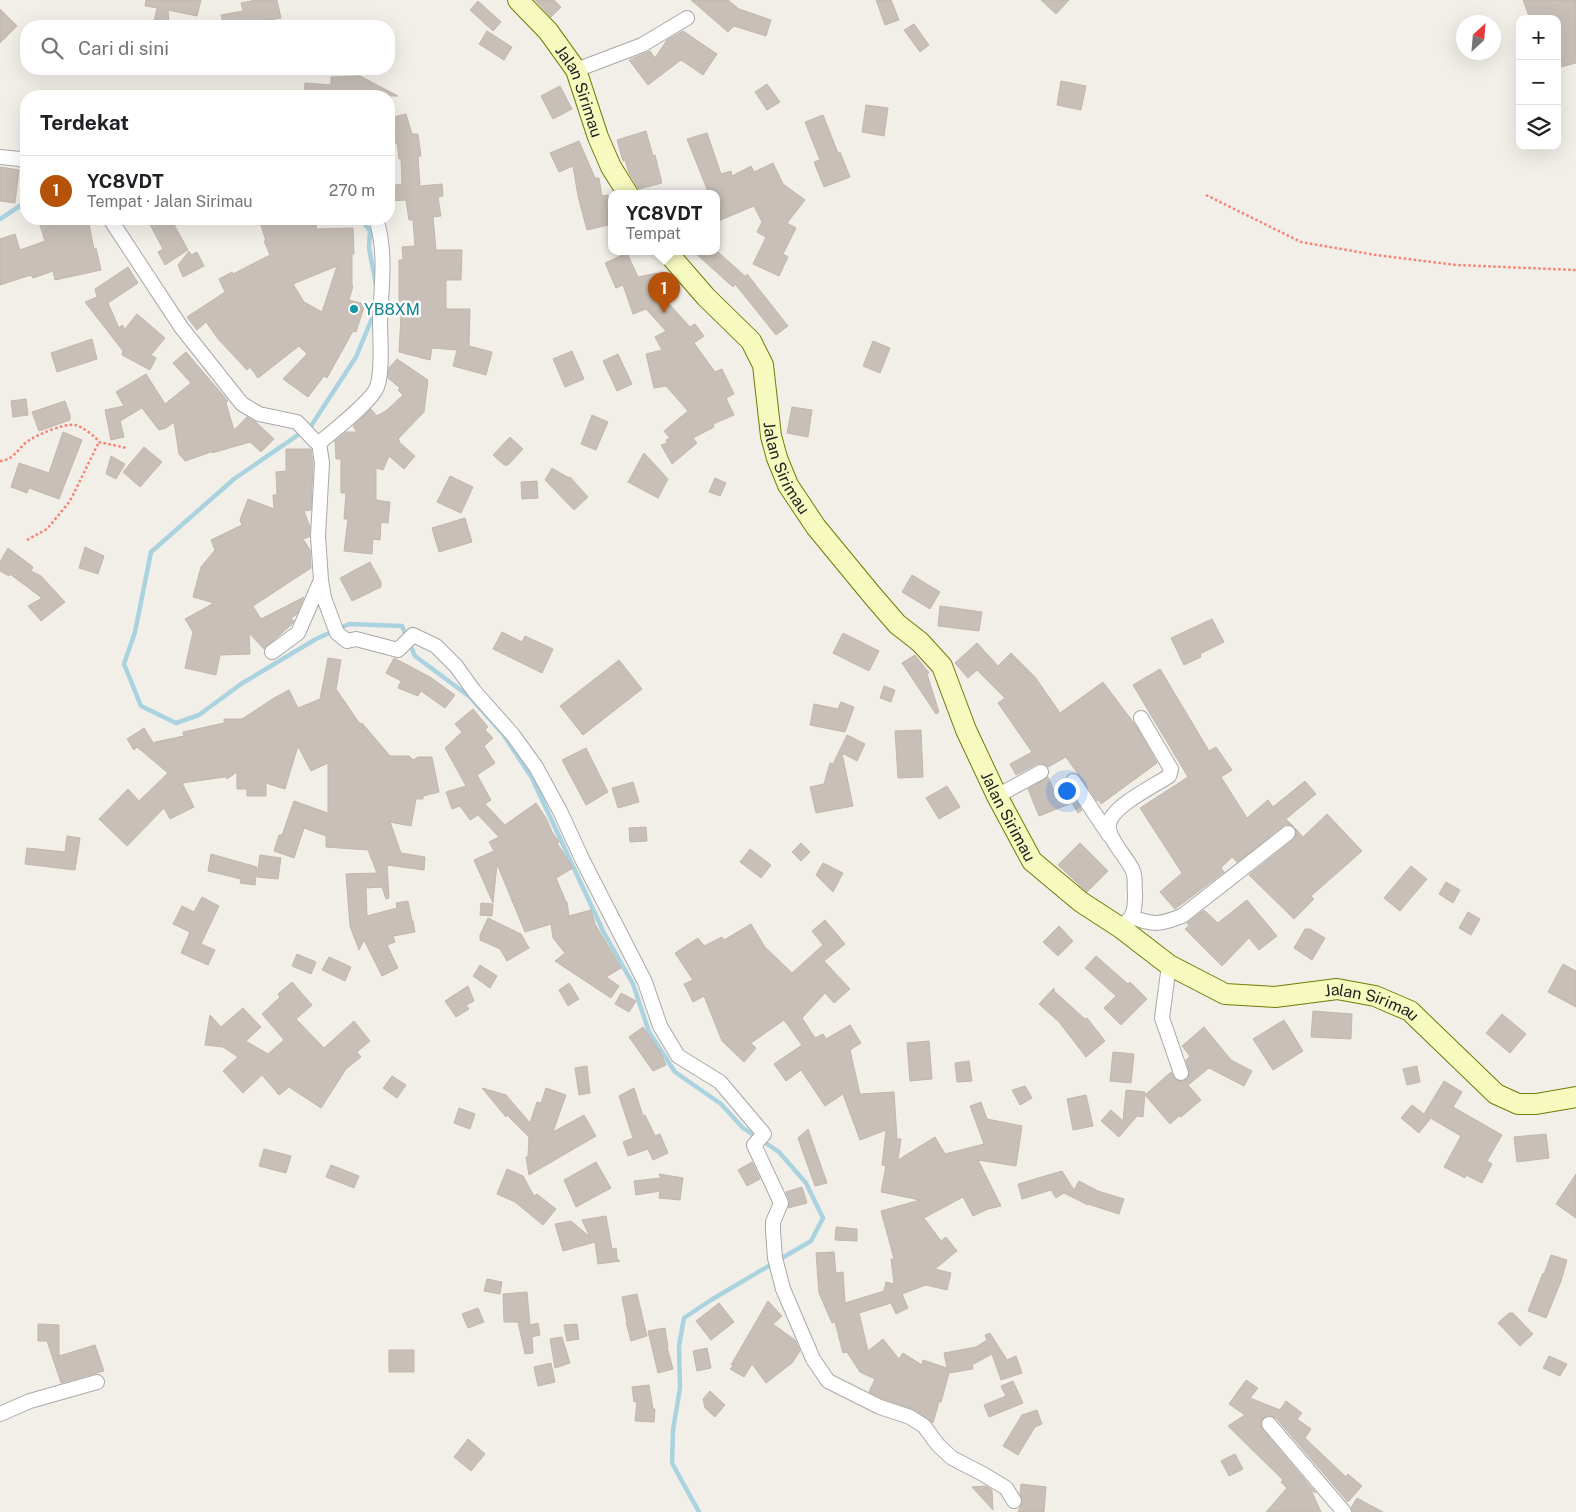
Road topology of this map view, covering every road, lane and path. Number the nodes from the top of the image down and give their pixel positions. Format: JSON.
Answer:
{"nodes":[{"id":1,"x":518,"y":0,"type":"edge"},
{"id":2,"x":687,"y":18,"type":"dead end"},
{"id":3,"x":576,"y":70,"type":"junction"},
{"id":4,"x":0,"y":157,"type":"edge"},
{"id":5,"x":20,"y":159,"type":"edge"},
{"id":6,"x":625,"y":190,"type":"edge"},
{"id":7,"x":1206,"y":195,"type":"dead end"},
{"id":8,"x":114,"y":225,"type":"edge"},
{"id":9,"x":378,"y":225,"type":"edge"},
{"id":10,"x":670,"y":255,"type":"edge"},
{"id":11,"x":1576,"y":270,"type":"edge"},
{"id":12,"x":99,"y":442,"type":"junction"},
{"id":13,"x":318,"y":443,"type":"junction"},
{"id":14,"x":127,"y":448,"type":"dead end"},
{"id":15,"x":0,"y":461,"type":"edge"},
{"id":16,"x":27,"y":540,"type":"dead end"},
{"id":17,"x":321,"y":580,"type":"junction"},
{"id":18,"x":272,"y":652,"type":"dead end"},
{"id":19,"x":1141,"y":718,"type":"dead end"},
{"id":20,"x":1042,"y":772,"type":"dead end"},
{"id":21,"x":1073,"y":781,"type":"dead end"},
{"id":22,"x":998,"y":796,"type":"junction"},
{"id":23,"x":1110,"y":832,"type":"junction"},
{"id":24,"x":1288,"y":833,"type":"dead end"},
{"id":25,"x":1127,"y":922,"type":"junction"},
{"id":26,"x":1169,"y":965,"type":"junction"},
{"id":27,"x":1182,"y":1073,"type":"dead end"},
{"id":28,"x":1576,"y":1097,"type":"edge"},
{"id":29,"x":97,"y":1382,"type":"dead end"},
{"id":30,"x":0,"y":1414,"type":"edge"},
{"id":31,"x":1269,"y":1424,"type":"dead end"},
{"id":32,"x":1014,"y":1501,"type":"dead end"},
{"id":33,"x":1344,"y":1512,"type":"edge"}],
"edges":[{"from":1,"to":3,"type":"main road","name":"Jalan Sirimau"},
{"from":2,"to":3,"type":"street"},
{"from":3,"to":6,"type":"main road","name":"Jalan Sirimau"},
{"from":4,"to":5,"type":"street"},
{"from":7,"to":11,"type":"path"},
{"from":8,"to":13,"type":"street"},
{"from":9,"to":13,"type":"street"},
{"from":10,"to":22,"type":"main road","name":"Jalan Sirimau"},
{"from":12,"to":14,"type":"path"},
{"from":12,"to":15,"type":"path"},
{"from":12,"to":16,"type":"path"},
{"from":13,"to":17,"type":"street"},
{"from":17,"to":18,"type":"street"},
{"from":17,"to":32,"type":"street"},
{"from":19,"to":23,"type":"street"},
{"from":20,"to":22,"type":"street"},
{"from":21,"to":23,"type":"street"},
{"from":22,"to":25,"type":"main road","name":"Jalan Sirimau"},
{"from":23,"to":25,"type":"street"},
{"from":24,"to":25,"type":"street"},
{"from":25,"to":26,"type":"main road","name":"Jalan Sirimau"},
{"from":26,"to":27,"type":"street"},
{"from":26,"to":28,"type":"main road","name":"Jalan Sirimau"},
{"from":29,"to":30,"type":"street"},
{"from":31,"to":33,"type":"street"}]}
